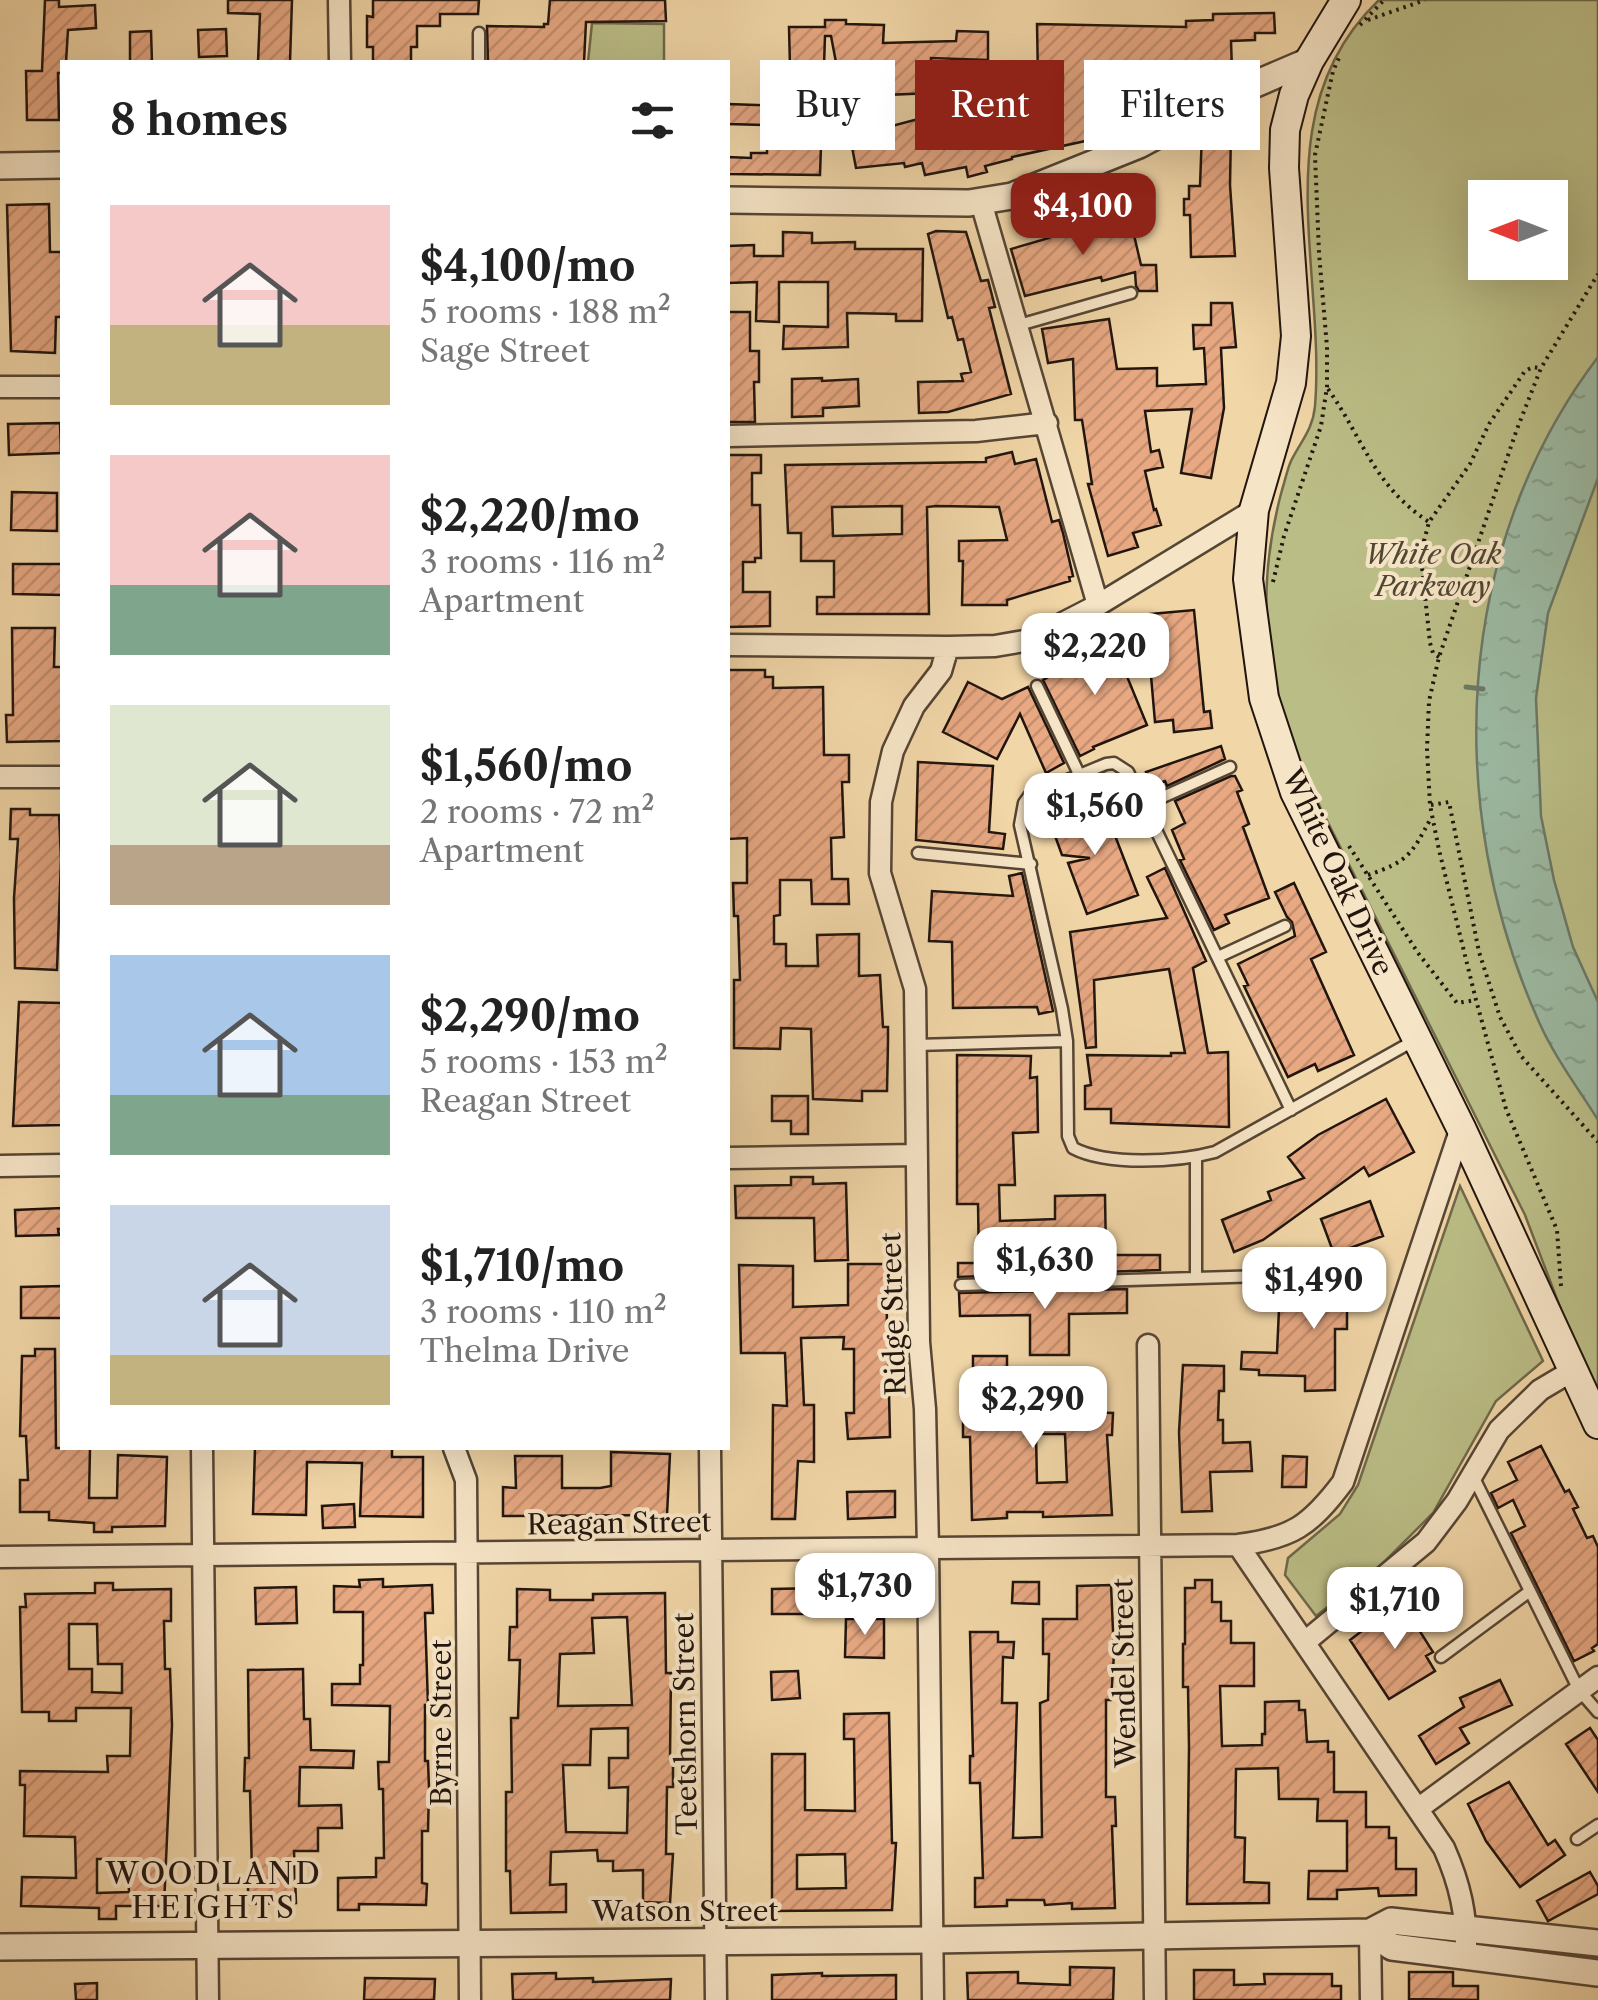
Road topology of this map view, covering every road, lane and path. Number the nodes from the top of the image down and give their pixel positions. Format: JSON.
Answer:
{"nodes":[{"id":1,"x":339,"y":0,"type":"edge"},
{"id":2,"x":1384,"y":0,"type":"edge"},
{"id":3,"x":1425,"y":0,"type":"edge"},
{"id":4,"x":1353,"y":12,"type":"edge"},
{"id":5,"x":479,"y":34,"type":"dead end"},
{"id":6,"x":1352,"y":36,"type":"dead end"},
{"id":7,"x":1344,"y":48,"type":"dead end"},
{"id":8,"x":340,"y":60,"type":"edge"},
{"id":9,"x":479,"y":60,"type":"edge"},
{"id":10,"x":1309,"y":61,"type":"junction"},
{"id":11,"x":60,"y":165,"type":"edge"},
{"id":12,"x":0,"y":166,"type":"edge"},
{"id":13,"x":730,"y":200,"type":"edge"},
{"id":14,"x":981,"y":202,"type":"junction"},
{"id":15,"x":1598,"y":274,"type":"edge"},
{"id":16,"x":1130,"y":293,"type":"dead end"},
{"id":17,"x":1018,"y":326,"type":"junction"},
{"id":18,"x":1541,"y":368,"type":"junction"},
{"id":19,"x":60,"y":386,"type":"edge"},
{"id":20,"x":0,"y":387,"type":"edge"},
{"id":21,"x":1327,"y":387,"type":"junction"},
{"id":22,"x":1047,"y":422,"type":"junction"},
{"id":23,"x":730,"y":436,"type":"edge"},
{"id":24,"x":1254,"y":510,"type":"junction"},
{"id":25,"x":1429,"y":522,"type":"junction"},
{"id":26,"x":1272,"y":589,"type":"dead end"},
{"id":27,"x":1098,"y":605,"type":"junction"},
{"id":28,"x":730,"y":645,"type":"edge"},
{"id":29,"x":948,"y":647,"type":"junction"},
{"id":30,"x":1439,"y":657,"type":"junction"},
{"id":31,"x":1037,"y":686,"type":"dead end"},
{"id":32,"x":1230,"y":767,"type":"dead end"},
{"id":33,"x":1079,"y":774,"type":"junction"},
{"id":34,"x":0,"y":777,"type":"edge"},
{"id":35,"x":60,"y":777,"type":"edge"},
{"id":36,"x":1145,"y":805,"type":"junction"},
{"id":37,"x":1430,"y":805,"type":"junction"},
{"id":38,"x":1432,"y":815,"type":"junction"},
{"id":39,"x":1348,"y":845,"type":"dead end"},
{"id":40,"x":918,"y":853,"type":"dead end"},
{"id":41,"x":1031,"y":864,"type":"junction"},
{"id":42,"x":1368,"y":875,"type":"junction"},
{"id":43,"x":1285,"y":926,"type":"dead end"},
{"id":44,"x":1218,"y":957,"type":"junction"},
{"id":45,"x":1476,"y":1000,"type":"junction"},
{"id":46,"x":1418,"y":1039,"type":"junction"},
{"id":47,"x":1067,"y":1041,"type":"junction"},
{"id":48,"x":915,"y":1046,"type":"junction"},
{"id":49,"x":1291,"y":1110,"type":"junction"},
{"id":50,"x":1461,"y":1128,"type":"junction"},
{"id":51,"x":1598,"y":1142,"type":"edge"},
{"id":52,"x":915,"y":1156,"type":"junction"},
{"id":53,"x":1196,"y":1157,"type":"junction"},
{"id":54,"x":730,"y":1158,"type":"edge"},
{"id":55,"x":60,"y":1165,"type":"edge"},
{"id":56,"x":0,"y":1166,"type":"edge"},
{"id":57,"x":1299,"y":1276,"type":"dead end"},
{"id":58,"x":1196,"y":1278,"type":"junction"},
{"id":59,"x":961,"y":1285,"type":"dead end"},
{"id":60,"x":1566,"y":1302,"type":"dead end"},
{"id":61,"x":1148,"y":1345,"type":"dead end"},
{"id":62,"x":1572,"y":1371,"type":"junction"},
{"id":63,"x":1598,"y":1424,"type":"edge"},
{"id":64,"x":202,"y":1450,"type":"edge"},
{"id":65,"x":455,"y":1450,"type":"edge"},
{"id":66,"x":710,"y":1450,"type":"edge"},
{"id":67,"x":1472,"y":1473,"type":"junction"},
{"id":68,"x":1238,"y":1544,"type":"junction"},
{"id":69,"x":1150,"y":1545,"type":"junction"},
{"id":70,"x":928,"y":1548,"type":"junction"},
{"id":71,"x":711,"y":1550,"type":"junction"},
{"id":72,"x":467,"y":1552,"type":"junction"},
{"id":73,"x":203,"y":1555,"type":"junction"},
{"id":74,"x":0,"y":1557,"type":"edge"},
{"id":75,"x":1530,"y":1591,"type":"junction"},
{"id":76,"x":1305,"y":1642,"type":"junction"},
{"id":77,"x":1441,"y":1657,"type":"dead end"},
{"id":78,"x":1598,"y":1676,"type":"edge"},
{"id":79,"x":1579,"y":1690,"type":"junction"},
{"id":80,"x":1598,"y":1712,"type":"edge"},
{"id":81,"x":1419,"y":1808,"type":"junction"},
{"id":82,"x":1598,"y":1824,"type":"edge"},
{"id":83,"x":1577,"y":1839,"type":"dead end"},
{"id":84,"x":1467,"y":1927,"type":"junction"},
{"id":85,"x":1370,"y":1932,"type":"junction"},
{"id":86,"x":1154,"y":1936,"type":"junction"},
{"id":87,"x":932,"y":1940,"type":"junction"},
{"id":88,"x":715,"y":1941,"type":"junction"},
{"id":89,"x":207,"y":1943,"type":"junction"},
{"id":90,"x":470,"y":1943,"type":"junction"},
{"id":91,"x":1598,"y":1943,"type":"edge"},
{"id":92,"x":0,"y":1947,"type":"edge"},
{"id":93,"x":1466,"y":1955,"type":"junction"},
{"id":94,"x":1598,"y":1973,"type":"edge"},
{"id":95,"x":208,"y":2000,"type":"edge"},
{"id":96,"x":470,"y":2000,"type":"edge"},
{"id":97,"x":716,"y":2000,"type":"edge"},
{"id":98,"x":934,"y":2000,"type":"edge"},
{"id":99,"x":1155,"y":2000,"type":"edge"},
{"id":100,"x":1371,"y":2000,"type":"edge"}],
"edges":[{"from":1,"to":8,"type":"street"},
{"from":2,"to":4,"type":"path"},
{"from":3,"to":4,"type":"path"},
{"from":4,"to":6,"type":"path"},
{"from":4,"to":10,"type":"main road","name":"White Oak Drive"},
{"from":5,"to":9,"type":"lane"},
{"from":7,"to":21,"type":"path"},
{"from":10,"to":14,"type":"street"},
{"from":10,"to":24,"type":"main road","name":"White Oak Drive"},
{"from":11,"to":12,"type":"street"},
{"from":13,"to":14,"type":"street"},
{"from":14,"to":17,"type":"street"},
{"from":15,"to":18,"type":"path"},
{"from":16,"to":17,"type":"lane"},
{"from":17,"to":22,"type":"street"},
{"from":18,"to":25,"type":"path"},
{"from":18,"to":30,"type":"path"},
{"from":19,"to":20,"type":"street"},
{"from":21,"to":25,"type":"path"},
{"from":21,"to":26,"type":"path"},
{"from":22,"to":23,"type":"street"},
{"from":22,"to":27,"type":"street"},
{"from":24,"to":27,"type":"street"},
{"from":24,"to":46,"type":"main road","name":"White Oak Drive"},
{"from":25,"to":30,"type":"path"},
{"from":27,"to":29,"type":"street"},
{"from":28,"to":29,"type":"street"},
{"from":29,"to":48,"type":"street","name":"Ridge Street"},
{"from":30,"to":37,"type":"path"},
{"from":31,"to":33,"type":"lane"},
{"from":32,"to":36,"type":"lane"},
{"from":33,"to":36,"type":"lane"},
{"from":33,"to":41,"type":"lane"},
{"from":34,"to":35,"type":"street"},
{"from":36,"to":44,"type":"lane"},
{"from":37,"to":38,"type":"path"},
{"from":37,"to":51,"type":"path"},
{"from":38,"to":42,"type":"path"},
{"from":38,"to":45,"type":"path"},
{"from":39,"to":42,"type":"path"},
{"from":40,"to":41,"type":"lane"},
{"from":41,"to":47,"type":"lane"},
{"from":42,"to":45,"type":"path"},
{"from":43,"to":44,"type":"lane"},
{"from":44,"to":49,"type":"lane"},
{"from":45,"to":60,"type":"path"},
{"from":46,"to":49,"type":"lane"},
{"from":46,"to":50,"type":"main road","name":"White Oak Drive"},
{"from":47,"to":48,"type":"lane"},
{"from":47,"to":53,"type":"lane"},
{"from":48,"to":52,"type":"street","name":"Ridge Street"},
{"from":49,"to":53,"type":"lane"},
{"from":50,"to":62,"type":"main road","name":"White Oak Drive"},
{"from":50,"to":68,"type":"street","name":"Reagan Street"},
{"from":52,"to":54,"type":"street"},
{"from":52,"to":70,"type":"street","name":"Ridge Street"},
{"from":53,"to":58,"type":"lane"},
{"from":55,"to":56,"type":"street"},
{"from":57,"to":58,"type":"lane"},
{"from":58,"to":59,"type":"lane"},
{"from":61,"to":69,"type":"street","name":"Wendel Street"},
{"from":62,"to":63,"type":"main road","name":"White Oak Drive"},
{"from":62,"to":67,"type":"street"},
{"from":64,"to":73,"type":"street"},
{"from":65,"to":72,"type":"street","name":"Byrne Street"},
{"from":66,"to":71,"type":"street","name":"Teetshorn Street"},
{"from":67,"to":75,"type":"lane"},
{"from":67,"to":76,"type":"street"},
{"from":68,"to":69,"type":"street","name":"Reagan Street"},
{"from":68,"to":76,"type":"street"},
{"from":69,"to":70,"type":"street","name":"Reagan Street"},
{"from":69,"to":86,"type":"street","name":"Wendel Street"},
{"from":70,"to":71,"type":"street","name":"Reagan Street"},
{"from":70,"to":87,"type":"street","name":"Ridge Street"},
{"from":71,"to":72,"type":"street","name":"Reagan Street"},
{"from":71,"to":88,"type":"street","name":"Teetshorn Street"},
{"from":72,"to":73,"type":"street","name":"Reagan Street"},
{"from":72,"to":90,"type":"street","name":"Byrne Street"},
{"from":73,"to":74,"type":"street","name":"Reagan Street"},
{"from":73,"to":89,"type":"street"},
{"from":75,"to":77,"type":"lane"},
{"from":75,"to":79,"type":"lane"},
{"from":76,"to":81,"type":"street"},
{"from":78,"to":79,"type":"street"},
{"from":79,"to":80,"type":"lane"},
{"from":79,"to":81,"type":"street"},
{"from":81,"to":84,"type":"street"},
{"from":82,"to":83,"type":"lane"},
{"from":84,"to":85,"type":"street","name":"Watson Street"},
{"from":84,"to":91,"type":"street","name":"Watson Street"},
{"from":84,"to":93,"type":"street"},
{"from":85,"to":86,"type":"street","name":"Watson Street"},
{"from":85,"to":93,"type":"street","name":"Watson Street"},
{"from":85,"to":100,"type":"street"},
{"from":86,"to":87,"type":"street","name":"Watson Street"},
{"from":86,"to":99,"type":"street","name":"Wendel Street"},
{"from":87,"to":88,"type":"street","name":"Watson Street"},
{"from":87,"to":98,"type":"street","name":"Ridge Street"},
{"from":88,"to":90,"type":"street","name":"Watson Street"},
{"from":88,"to":97,"type":"street","name":"Teetshorn Street"},
{"from":89,"to":90,"type":"street","name":"Watson Street"},
{"from":89,"to":92,"type":"street","name":"Watson Street"},
{"from":89,"to":95,"type":"street"},
{"from":90,"to":96,"type":"street","name":"Byrne Street"},
{"from":93,"to":94,"type":"street","name":"Watson Street"}]}
